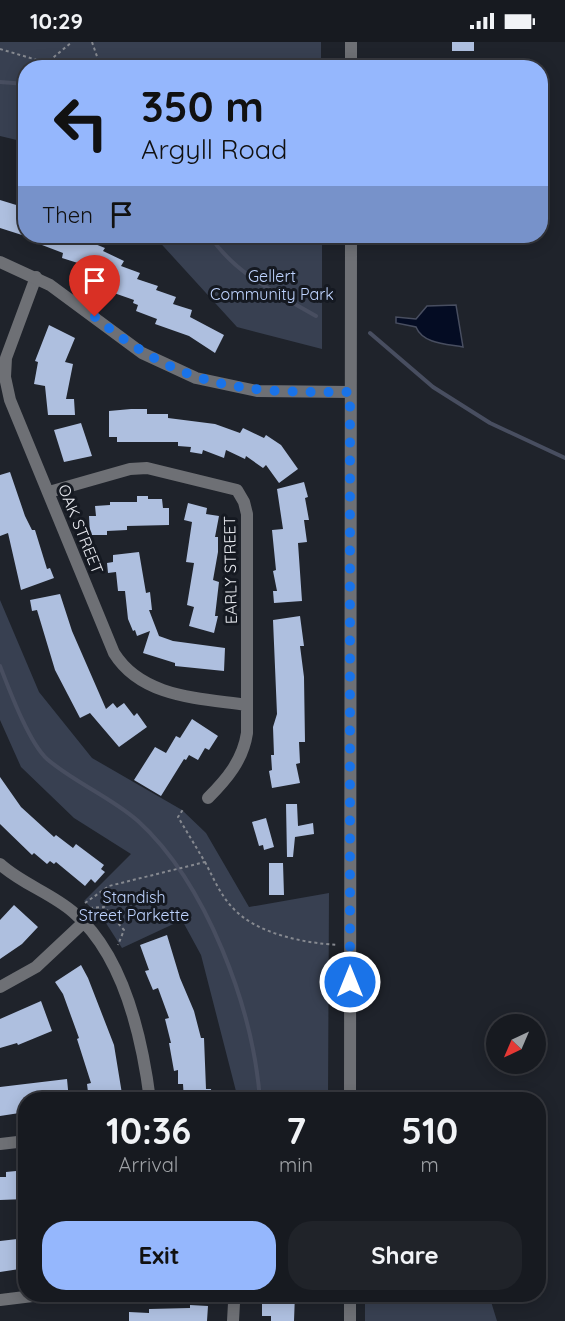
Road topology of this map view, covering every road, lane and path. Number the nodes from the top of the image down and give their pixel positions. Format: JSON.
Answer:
{"nodes":[{"id":1,"x":72,"y":42,"type":"edge"},
{"id":2,"x":92,"y":42,"type":"edge"},
{"id":3,"x":351,"y":42,"type":"edge"},
{"id":4,"x":0,"y":49,"type":"edge"},
{"id":5,"x":45,"y":60,"type":"edge"},
{"id":6,"x":50,"y":60,"type":"edge"},
{"id":7,"x":98,"y":60,"type":"edge"},
{"id":8,"x":351,"y":60,"type":"edge"},
{"id":9,"x":351,"y":243,"type":"edge"},
{"id":10,"x":0,"y":262,"type":"edge"},
{"id":11,"x":36,"y":276,"type":"junction"},
{"id":12,"x":350,"y":392,"type":"junction"},
{"id":13,"x":49,"y":492,"type":"junction"},
{"id":14,"x":247,"y":705,"type":"junction"},
{"id":15,"x":208,"y":798,"type":"dead end"},
{"id":16,"x":184,"y":808,"type":"dead end"},
{"id":17,"x":205,"y":862,"type":"junction"},
{"id":18,"x":0,"y":864,"type":"edge"},
{"id":19,"x":85,"y":903,"type":"dead end"},
{"id":20,"x":90,"y":908,"type":"dead end"},
{"id":21,"x":84,"y":922,"type":"junction"},
{"id":22,"x":118,"y":945,"type":"dead end"},
{"id":23,"x":340,"y":945,"type":"dead end"},
{"id":24,"x":0,"y":987,"type":"edge"},
{"id":25,"x":149,"y":1092,"type":"edge"},
{"id":26,"x":350,"y":1092,"type":"edge"},
{"id":27,"x":18,"y":1142,"type":"edge"},
{"id":28,"x":0,"y":1144,"type":"edge"},
{"id":29,"x":18,"y":1298,"type":"edge"},
{"id":30,"x":0,"y":1300,"type":"edge"},
{"id":31,"x":233,"y":1302,"type":"edge"},
{"id":32,"x":350,"y":1302,"type":"edge"},
{"id":33,"x":233,"y":1321,"type":"edge"},
{"id":34,"x":350,"y":1321,"type":"edge"}],
"edges":[{"from":1,"to":6,"type":"path"},
{"from":2,"to":7,"type":"path"},
{"from":3,"to":8,"type":"street"},
{"from":4,"to":5,"type":"path"},
{"from":9,"to":12,"type":"street"},
{"from":10,"to":11,"type":"street"},
{"from":11,"to":12,"type":"street"},
{"from":11,"to":13,"type":"street","name":"OAK STREET"},
{"from":12,"to":26,"type":"street"},
{"from":13,"to":14,"type":"street","name":"OAK STREET"},
{"from":13,"to":14,"type":"street","name":"EARLY STREET"},
{"from":14,"to":15,"type":"street","name":"EARLY STREET"},
{"from":16,"to":17,"type":"path"},
{"from":17,"to":19,"type":"path"},
{"from":17,"to":23,"type":"path"},
{"from":18,"to":21,"type":"street"},
{"from":20,"to":22,"type":"path"},
{"from":21,"to":24,"type":"street"},
{"from":21,"to":25,"type":"street"},
{"from":27,"to":28,"type":"street"},
{"from":29,"to":30,"type":"street"},
{"from":31,"to":33,"type":"street"},
{"from":32,"to":34,"type":"street"}]}
